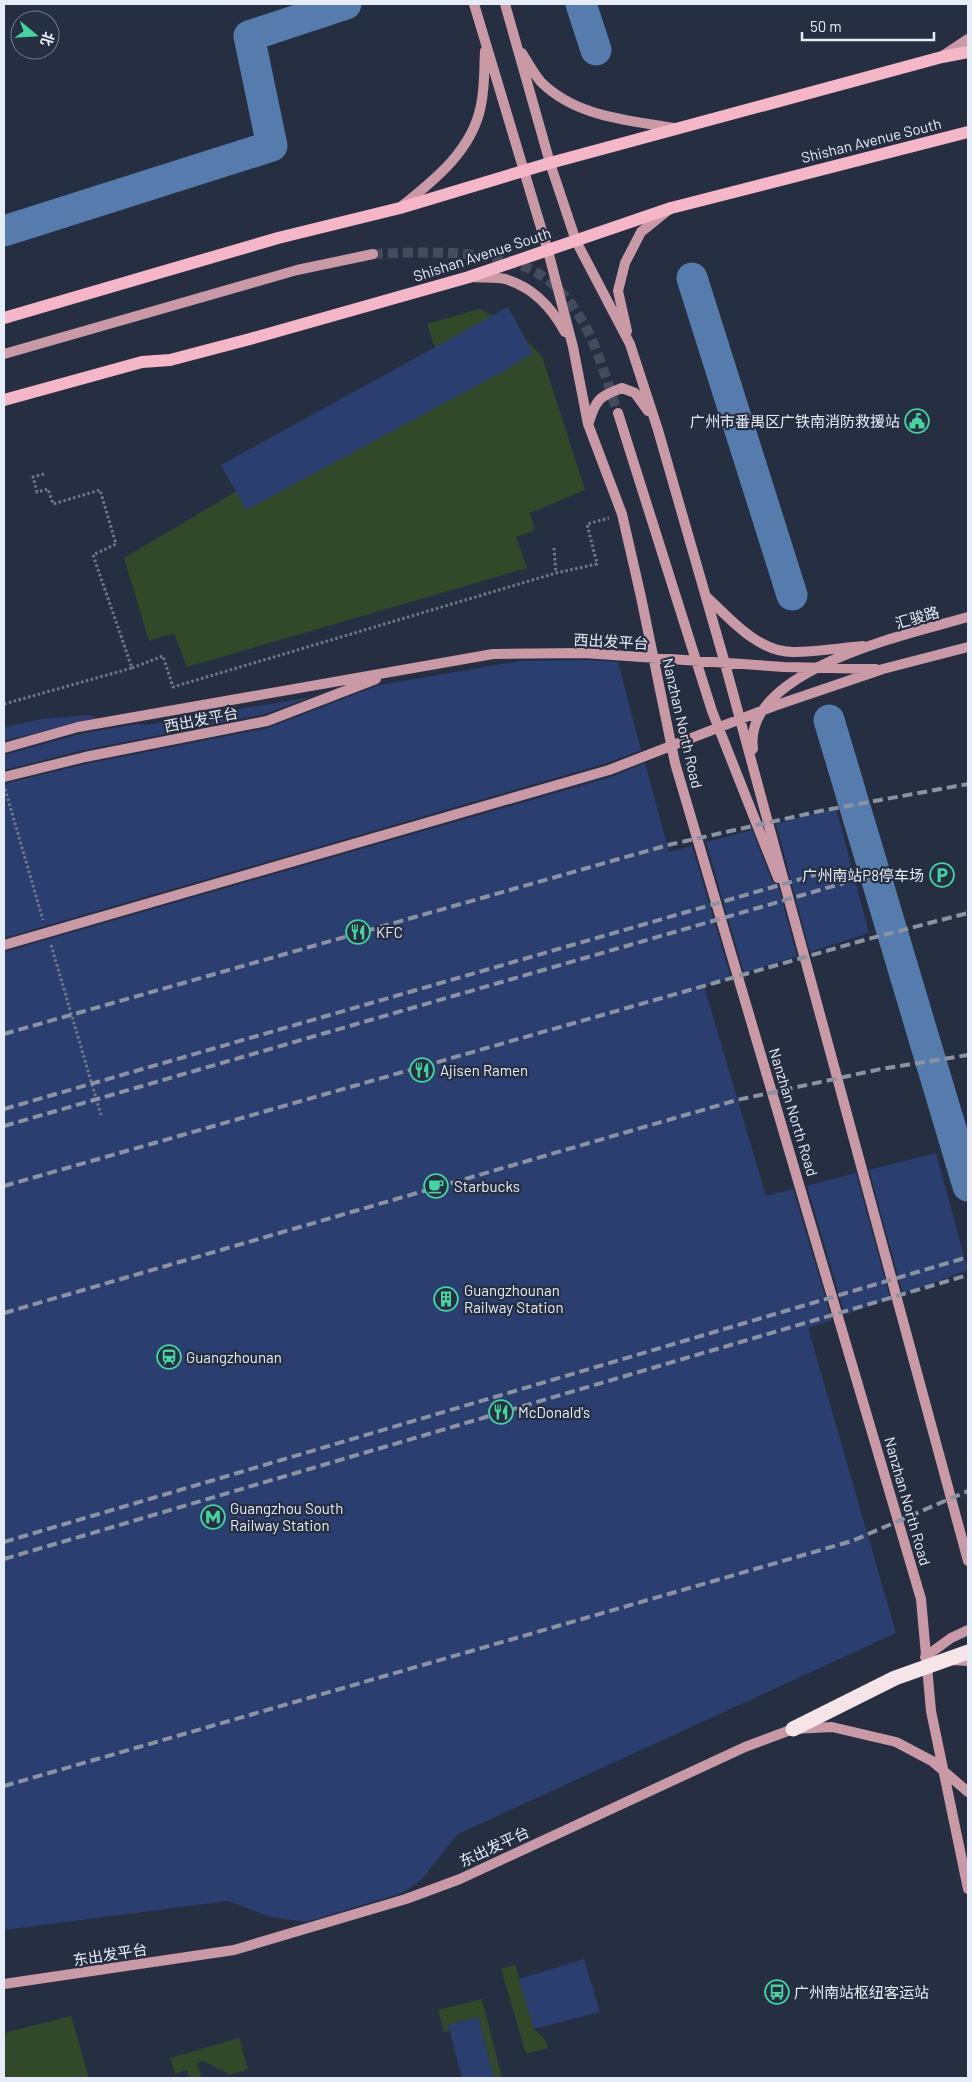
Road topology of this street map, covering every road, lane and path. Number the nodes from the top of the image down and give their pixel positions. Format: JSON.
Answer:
{"nodes":[{"id":1,"x":474,"y":4,"type":"edge"},
{"id":2,"x":505,"y":4,"type":"edge"},
{"id":3,"x":968,"y":39,"type":"edge"},
{"id":4,"x":485,"y":42,"type":"junction"},
{"id":5,"x":516,"y":45,"type":"junction"},
{"id":6,"x":968,"y":52,"type":"edge"},
{"id":7,"x":942,"y":57,"type":"junction"},
{"id":8,"x":675,"y":129,"type":"junction"},
{"id":9,"x":968,"y":132,"type":"edge"},
{"id":10,"x":550,"y":163,"type":"junction"},
{"id":11,"x":526,"y":171,"type":"junction"},
{"id":12,"x":400,"y":208,"type":"junction"},
{"id":13,"x":671,"y":208,"type":"junction"},
{"id":14,"x":576,"y":241,"type":"junction"},
{"id":15,"x":548,"y":251,"type":"junction"},
{"id":16,"x":373,"y":254,"type":"tunnel mouth"},
{"id":17,"x":469,"y":277,"type":"junction"},
{"id":18,"x":4,"y":318,"type":"edge"},
{"id":19,"x":630,"y":344,"type":"junction"},
{"id":20,"x":573,"y":347,"type":"junction"},
{"id":21,"x":4,"y":354,"type":"edge"},
{"id":22,"x":4,"y":400,"type":"edge"},
{"id":23,"x":618,"y":413,"type":"tunnel mouth"},
{"id":24,"x":653,"y":418,"type":"junction"},
{"id":25,"x":588,"y":424,"type":"junction"},
{"id":26,"x":44,"y":474,"type":"dead end"},
{"id":27,"x":622,"y":514,"type":"junction"},
{"id":28,"x":554,"y":548,"type":"dead end"},
{"id":29,"x":556,"y":573,"type":"junction"},
{"id":30,"x":706,"y":596,"type":"junction"},
{"id":31,"x":968,"y":617,"type":"edge"},
{"id":32,"x":874,"y":644,"type":"junction"},
{"id":33,"x":968,"y":647,"type":"edge"},
{"id":34,"x":132,"y":668,"type":"junction"},
{"id":35,"x":883,"y":669,"type":"junction"},
{"id":36,"x":398,"y":670,"type":"junction"},
{"id":37,"x":4,"y":704,"type":"edge"},
{"id":38,"x":4,"y":748,"type":"edge"},
{"id":39,"x":4,"y":777,"type":"edge"},
{"id":40,"x":757,"y":780,"type":"junction"},
{"id":41,"x":4,"y":786,"type":"edge"},
{"id":42,"x":797,"y":926,"type":"junction"},
{"id":43,"x":45,"y":927,"type":"dead end"},
{"id":44,"x":48,"y":936,"type":"dead end"},
{"id":45,"x":4,"y":945,"type":"edge"},
{"id":46,"x":101,"y":1115,"type":"dead end"},
{"id":47,"x":965,"y":1538,"type":"edge"},
{"id":48,"x":968,"y":1561,"type":"edge"},
{"id":49,"x":968,"y":1630,"type":"edge"},
{"id":50,"x":968,"y":1652,"type":"edge"},
{"id":51,"x":925,"y":1657,"type":"junction"},
{"id":52,"x":968,"y":1661,"type":"edge"},
{"id":53,"x":793,"y":1729,"type":"junction"},
{"id":54,"x":968,"y":1792,"type":"edge"},
{"id":55,"x":968,"y":1889,"type":"edge"},
{"id":56,"x":4,"y":1984,"type":"edge"}],
"edges":[{"from":1,"to":4,"type":"main road"},
{"from":2,"to":5,"type":"main road"},
{"from":3,"to":7,"type":"main road"},
{"from":4,"to":11,"type":"main road"},
{"from":4,"to":12,"type":"main road"},
{"from":5,"to":8,"type":"main road"},
{"from":5,"to":10,"type":"main road"},
{"from":6,"to":7,"type":"main road"},
{"from":7,"to":8,"type":"main road"},
{"from":8,"to":10,"type":"main road"},
{"from":9,"to":13,"type":"main road","name":"Shishan Avenue South"},
{"from":10,"to":11,"type":"main road"},
{"from":10,"to":14,"type":"main road"},
{"from":11,"to":12,"type":"main road"},
{"from":11,"to":15,"type":"main road"},
{"from":12,"to":18,"type":"main road"},
{"from":13,"to":14,"type":"main road","name":"Shishan Avenue South"},
{"from":13,"to":19,"type":"main road"},
{"from":14,"to":15,"type":"main road","name":"Shishan Avenue South"},
{"from":14,"to":19,"type":"main road"},
{"from":15,"to":17,"type":"main road","name":"Shishan Avenue South"},
{"from":15,"to":20,"type":"main road"},
{"from":16,"to":21,"type":"main road"},
{"from":17,"to":20,"type":"main road"},
{"from":17,"to":22,"type":"main road","name":"Shishan Avenue South"},
{"from":19,"to":24,"type":"main road"},
{"from":20,"to":25,"type":"main road","name":"Nanzhan North Road"},
{"from":23,"to":42,"type":"main road"},
{"from":24,"to":25,"type":"main road"},
{"from":24,"to":30,"type":"main road"},
{"from":25,"to":27,"type":"main road","name":"Nanzhan North Road"},
{"from":26,"to":34,"type":"path"},
{"from":27,"to":29,"type":"path"},
{"from":27,"to":51,"type":"main road","name":"Nanzhan North Road"},
{"from":28,"to":29,"type":"path"},
{"from":29,"to":34,"type":"path"},
{"from":30,"to":32,"type":"main road"},
{"from":30,"to":40,"type":"main road"},
{"from":31,"to":32,"type":"main road","name":"汇骏路"},
{"from":32,"to":40,"type":"main road"},
{"from":33,"to":35,"type":"main road"},
{"from":34,"to":37,"type":"path"},
{"from":35,"to":36,"type":"main road","name":"西出发平台"},
{"from":35,"to":45,"type":"main road"},
{"from":36,"to":38,"type":"main road","name":"西出发平台"},
{"from":36,"to":39,"type":"main road","name":"西出发平台"},
{"from":40,"to":42,"type":"main road"},
{"from":41,"to":43,"type":"path"},
{"from":42,"to":47,"type":"main road"},
{"from":44,"to":46,"type":"path"},
{"from":47,"to":48,"type":"main road"},
{"from":49,"to":51,"type":"main road"},
{"from":50,"to":53,"type":"highway"},
{"from":51,"to":52,"type":"main road"},
{"from":51,"to":55,"type":"main road","name":"Nanzhan North Road"},
{"from":53,"to":54,"type":"main road","name":"东出发平台"},
{"from":53,"to":56,"type":"main road","name":"东出发平台"}]}
